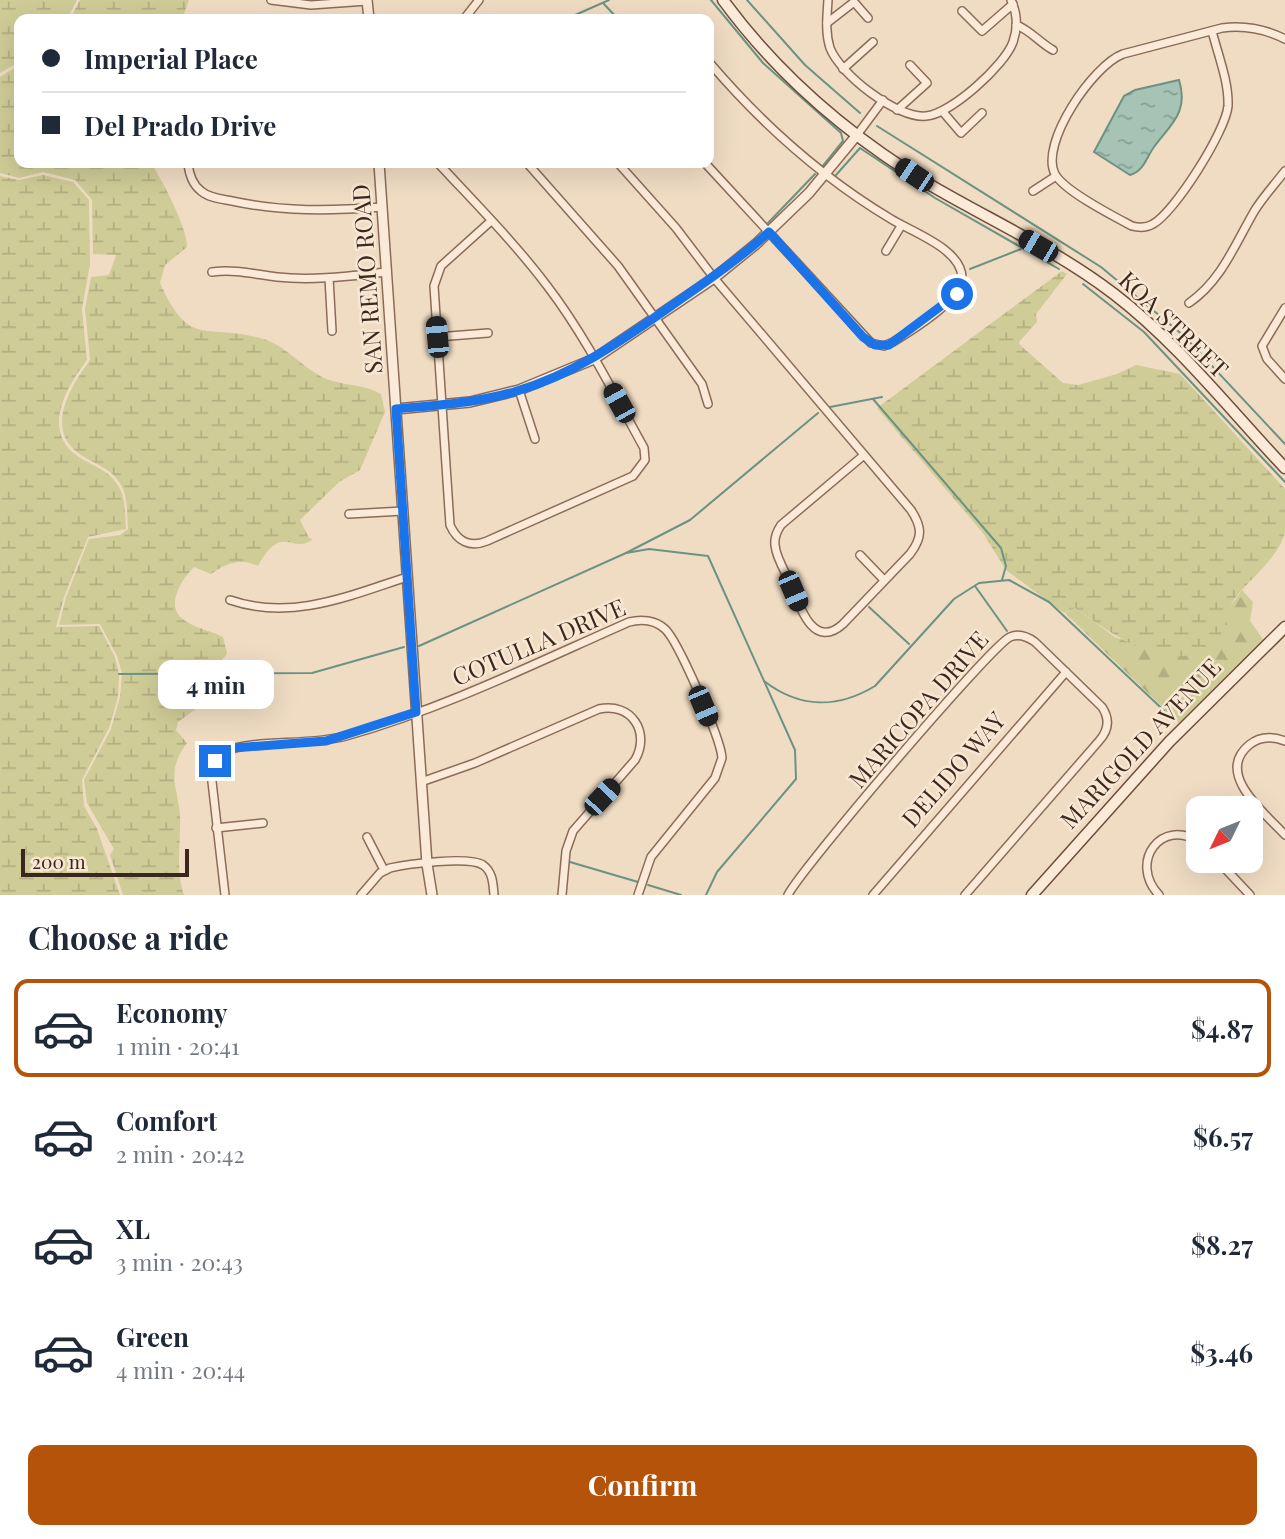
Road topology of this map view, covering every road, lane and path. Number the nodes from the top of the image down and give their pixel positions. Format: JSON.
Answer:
{"nodes":[{"id":1,"x":271,"y":0,"type":"edge"},
{"id":2,"x":479,"y":0,"type":"edge"},
{"id":3,"x":723,"y":0,"type":"edge"},
{"id":4,"x":828,"y":0,"type":"edge"},
{"id":5,"x":1021,"y":0,"type":"edge"},
{"id":6,"x":367,"y":1,"type":"edge"},
{"id":7,"x":1012,"y":4,"type":"edge"},
{"id":8,"x":962,"y":11,"type":"dead end"},
{"id":9,"x":468,"y":14,"type":"edge"},
{"id":10,"x":869,"y":18,"type":"dead end"},
{"id":11,"x":827,"y":23,"type":"junction"},
{"id":12,"x":1016,"y":25,"type":"junction"},
{"id":13,"x":1212,"y":31,"type":"junction"},
{"id":14,"x":1285,"y":39,"type":"edge"},
{"id":15,"x":873,"y":42,"type":"dead end"},
{"id":16,"x":1053,"y":50,"type":"dead end"},
{"id":17,"x":910,"y":65,"type":"dead end"},
{"id":18,"x":714,"y":68,"type":"edge"},
{"id":19,"x":843,"y":69,"type":"junction"},
{"id":20,"x":883,"y":100,"type":"junction"},
{"id":21,"x":897,"y":110,"type":"junction"},
{"id":22,"x":943,"y":112,"type":"junction"},
{"id":23,"x":982,"y":113,"type":"dead end"},
{"id":24,"x":857,"y":135,"type":"junction"},
{"id":25,"x":188,"y":168,"type":"edge"},
{"id":26,"x":379,"y":168,"type":"edge"},
{"id":27,"x":443,"y":168,"type":"edge"},
{"id":28,"x":531,"y":168,"type":"edge"},
{"id":29,"x":622,"y":168,"type":"edge"},
{"id":30,"x":710,"y":168,"type":"edge"},
{"id":31,"x":1285,"y":171,"type":"edge"},
{"id":32,"x":825,"y":175,"type":"junction"},
{"id":33,"x":1056,"y":176,"type":"junction"},
{"id":34,"x":1033,"y":191,"type":"dead end"},
{"id":35,"x":382,"y":207,"type":"junction"},
{"id":36,"x":491,"y":221,"type":"junction"},
{"id":37,"x":901,"y":226,"type":"junction"},
{"id":38,"x":769,"y":232,"type":"junction"},
{"id":39,"x":886,"y":251,"type":"dead end"},
{"id":40,"x":212,"y":272,"type":"dead end"},
{"id":41,"x":387,"y":272,"type":"junction"},
{"id":42,"x":329,"y":278,"type":"junction"},
{"id":43,"x":714,"y":278,"type":"junction"},
{"id":44,"x":1189,"y":303,"type":"dead end"},
{"id":45,"x":1285,"y":308,"type":"edge"},
{"id":46,"x":655,"y":317,"type":"junction"},
{"id":47,"x":332,"y":331,"type":"dead end"},
{"id":48,"x":488,"y":333,"type":"dead end"},
{"id":49,"x":437,"y":337,"type":"junction"},
{"id":50,"x":594,"y":359,"type":"junction"},
{"id":51,"x":1285,"y":379,"type":"edge"},
{"id":52,"x":519,"y":390,"type":"junction"},
{"id":53,"x":708,"y":404,"type":"dead end"},
{"id":54,"x":442,"y":405,"type":"junction"},
{"id":55,"x":396,"y":409,"type":"junction"},
{"id":56,"x":535,"y":439,"type":"dead end"},
{"id":57,"x":864,"y":455,"type":"junction"},
{"id":58,"x":1285,"y":468,"type":"edge"},
{"id":59,"x":403,"y":510,"type":"junction"},
{"id":60,"x":349,"y":514,"type":"dead end"},
{"id":61,"x":860,"y":555,"type":"dead end"},
{"id":62,"x":407,"y":578,"type":"junction"},
{"id":63,"x":884,"y":580,"type":"junction"},
{"id":64,"x":230,"y":600,"type":"dead end"},
{"id":65,"x":1285,"y":627,"type":"edge"},
{"id":66,"x":1066,"y":672,"type":"junction"},
{"id":67,"x":416,"y":712,"type":"junction"},
{"id":68,"x":1285,"y":741,"type":"edge"},
{"id":69,"x":421,"y":782,"type":"junction"},
{"id":70,"x":263,"y":823,"type":"dead end"},
{"id":71,"x":216,"y":828,"type":"junction"},
{"id":72,"x":1285,"y":835,"type":"edge"},
{"id":73,"x":1186,"y":836,"type":"edge"},
{"id":74,"x":367,"y":837,"type":"dead end"},
{"id":75,"x":427,"y":864,"type":"junction"},
{"id":76,"x":384,"y":870,"type":"junction"},
{"id":77,"x":1229,"y":873,"type":"edge"},
{"id":78,"x":225,"y":895,"type":"edge"},
{"id":79,"x":361,"y":895,"type":"edge"},
{"id":80,"x":432,"y":895,"type":"edge"},
{"id":81,"x":494,"y":895,"type":"edge"},
{"id":82,"x":562,"y":895,"type":"edge"},
{"id":83,"x":638,"y":895,"type":"edge"},
{"id":84,"x":788,"y":895,"type":"edge"},
{"id":85,"x":873,"y":895,"type":"edge"},
{"id":86,"x":965,"y":895,"type":"edge"},
{"id":87,"x":1032,"y":895,"type":"edge"},
{"id":88,"x":1158,"y":895,"type":"edge"},
{"id":89,"x":1250,"y":895,"type":"edge"}],
"edges":[{"from":1,"to":6,"type":"street"},
{"from":2,"to":9,"type":"street"},
{"from":3,"to":24,"type":"main road","name":"KOA STREET"},
{"from":4,"to":11,"type":"street"},
{"from":5,"to":7,"type":"street"},
{"from":7,"to":8,"type":"street"},
{"from":7,"to":12,"type":"street"},
{"from":10,"to":11,"type":"street"},
{"from":11,"to":19,"type":"street"},
{"from":12,"to":16,"type":"street"},
{"from":12,"to":22,"type":"street"},
{"from":13,"to":14,"type":"street"},
{"from":13,"to":33,"type":"street"},
{"from":13,"to":33,"type":"street"},
{"from":15,"to":19,"type":"street"},
{"from":17,"to":21,"type":"street"},
{"from":18,"to":32,"type":"street"},
{"from":19,"to":20,"type":"street"},
{"from":20,"to":21,"type":"street"},
{"from":20,"to":24,"type":"street"},
{"from":21,"to":22,"type":"street"},
{"from":22,"to":23,"type":"street"},
{"from":24,"to":32,"type":"street"},
{"from":24,"to":58,"type":"main road","name":"KOA STREET"},
{"from":25,"to":35,"type":"street"},
{"from":26,"to":35,"type":"street","name":"SAN REMO ROAD"},
{"from":27,"to":36,"type":"street"},
{"from":28,"to":46,"type":"street"},
{"from":29,"to":43,"type":"street"},
{"from":30,"to":38,"type":"street"},
{"from":31,"to":44,"type":"street"},
{"from":32,"to":37,"type":"street"},
{"from":32,"to":38,"type":"street"},
{"from":33,"to":34,"type":"street"},
{"from":35,"to":41,"type":"street","name":"SAN REMO ROAD"},
{"from":36,"to":49,"type":"street"},
{"from":36,"to":50,"type":"street"},
{"from":37,"to":38,"type":"street"},
{"from":37,"to":39,"type":"street"},
{"from":38,"to":43,"type":"street"},
{"from":40,"to":42,"type":"street"},
{"from":41,"to":42,"type":"street"},
{"from":41,"to":55,"type":"street","name":"SAN REMO ROAD"},
{"from":42,"to":47,"type":"street"},
{"from":43,"to":46,"type":"street"},
{"from":43,"to":57,"type":"street"},
{"from":45,"to":51,"type":"street"},
{"from":46,"to":50,"type":"street"},
{"from":46,"to":53,"type":"street"},
{"from":48,"to":49,"type":"street"},
{"from":49,"to":54,"type":"street"},
{"from":50,"to":52,"type":"street"},
{"from":50,"to":54,"type":"street"},
{"from":52,"to":54,"type":"street"},
{"from":52,"to":56,"type":"street"},
{"from":54,"to":55,"type":"street"},
{"from":55,"to":59,"type":"street","name":"SAN REMO ROAD"},
{"from":57,"to":63,"type":"street"},
{"from":57,"to":63,"type":"street"},
{"from":59,"to":60,"type":"street"},
{"from":59,"to":62,"type":"street","name":"SAN REMO ROAD"},
{"from":61,"to":63,"type":"street"},
{"from":62,"to":64,"type":"street"},
{"from":62,"to":67,"type":"street","name":"SAN REMO ROAD"},
{"from":65,"to":87,"type":"main road","name":"MARIGOLD AVENUE"},
{"from":66,"to":84,"type":"street","name":"MARICOPA DRIVE"},
{"from":66,"to":85,"type":"street","name":"DELIDO WAY"},
{"from":66,"to":86,"type":"street","name":"MARICOPA DRIVE"},
{"from":67,"to":69,"type":"street","name":"SAN REMO ROAD"},
{"from":67,"to":71,"type":"street"},
{"from":67,"to":83,"type":"street","name":"COTULLA DRIVE"},
{"from":68,"to":72,"type":"street"},
{"from":69,"to":75,"type":"street","name":"SAN REMO ROAD"},
{"from":69,"to":82,"type":"street"},
{"from":70,"to":71,"type":"street"},
{"from":71,"to":78,"type":"street"},
{"from":73,"to":88,"type":"street"},
{"from":74,"to":76,"type":"street"},
{"from":75,"to":76,"type":"street"},
{"from":75,"to":80,"type":"street","name":"SAN REMO ROAD"},
{"from":75,"to":81,"type":"street"},
{"from":76,"to":79,"type":"street"},
{"from":77,"to":89,"type":"street"}]}
